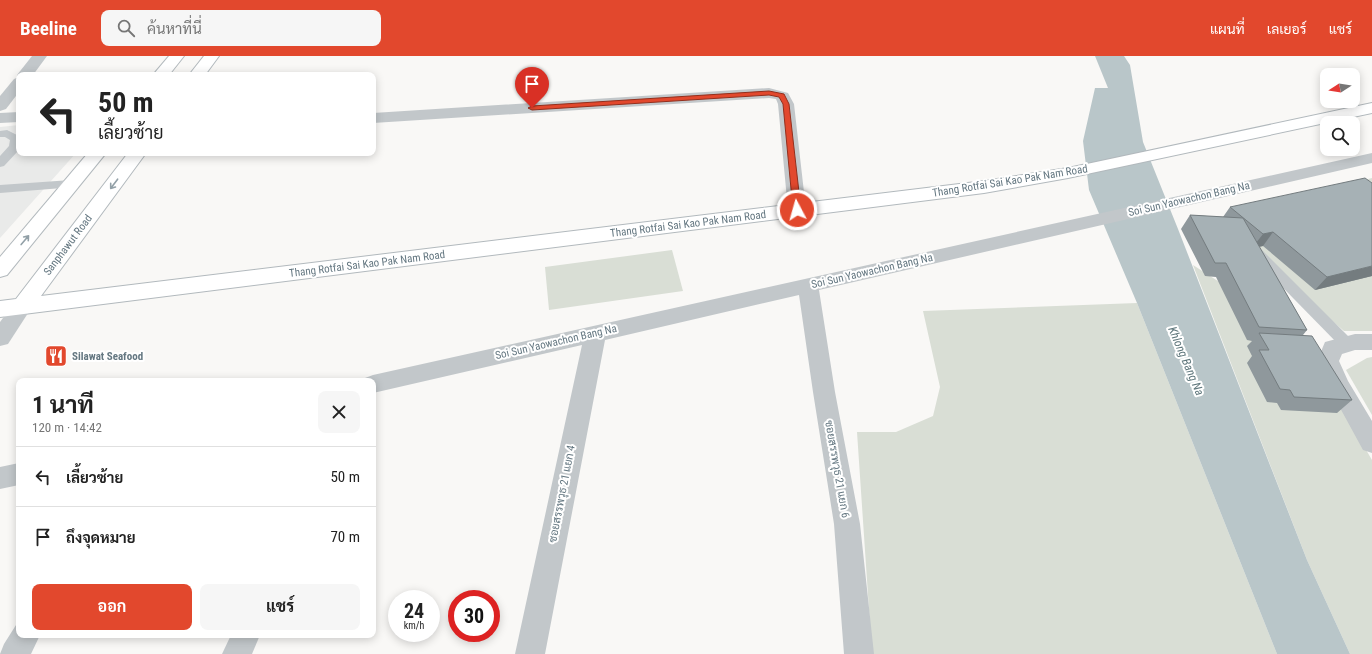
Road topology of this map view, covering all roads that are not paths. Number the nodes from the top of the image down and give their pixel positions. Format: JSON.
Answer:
{"nodes":[{"id":1,"x":40,"y":56,"type":"edge"},
{"id":2,"x":177,"y":56,"type":"edge"},
{"id":3,"x":212,"y":56,"type":"edge"},
{"id":4,"x":27,"y":72,"type":"edge"},
{"id":5,"x":164,"y":72,"type":"edge"},
{"id":6,"x":199,"y":72,"type":"edge"},
{"id":7,"x":16,"y":86,"type":"edge"},
{"id":8,"x":0,"y":106,"type":"edge"},
{"id":9,"x":1372,"y":108,"type":"edge"},
{"id":10,"x":16,"y":117,"type":"edge"},
{"id":11,"x":0,"y":118,"type":"edge"},
{"id":12,"x":376,"y":118,"type":"edge"},
{"id":13,"x":0,"y":134,"type":"edge"},
{"id":14,"x":94,"y":156,"type":"edge"},
{"id":15,"x":135,"y":156,"type":"edge"},
{"id":16,"x":1372,"y":158,"type":"edge"},
{"id":17,"x":0,"y":163,"type":"edge"},
{"id":18,"x":71,"y":184,"type":"junction"},
{"id":19,"x":0,"y":189,"type":"edge"},
{"id":20,"x":797,"y":210,"type":"junction"},
{"id":21,"x":1257,"y":253,"type":"edge"},
{"id":22,"x":0,"y":270,"type":"edge"},
{"id":23,"x":808,"y":285,"type":"junction"},
{"id":24,"x":22,"y":307,"type":"junction"},
{"id":25,"x":0,"y":310,"type":"edge"},
{"id":26,"x":595,"y":334,"type":"junction"},
{"id":27,"x":0,"y":338,"type":"edge"},
{"id":28,"x":1372,"y":342,"type":"edge"},
{"id":29,"x":1347,"y":344,"type":"junction"},
{"id":30,"x":376,"y":383,"type":"edge"},
{"id":31,"x":1372,"y":443,"type":"edge"},
{"id":32,"x":16,"y":475,"type":"edge"},
{"id":33,"x":0,"y":478,"type":"edge"},
{"id":34,"x":24,"y":638,"type":"edge"},
{"id":35,"x":245,"y":638,"type":"edge"},
{"id":36,"x":14,"y":654,"type":"edge"},
{"id":37,"x":237,"y":654,"type":"edge"},
{"id":38,"x":530,"y":654,"type":"edge"},
{"id":39,"x":859,"y":654,"type":"edge"}],
"edges":[{"from":1,"to":4,"type":"street"},
{"from":2,"to":5,"type":"main road"},
{"from":3,"to":6,"type":"main road"},
{"from":7,"to":8,"type":"street"},
{"from":9,"to":20,"type":"main road","name":"Thang Rotfai Sai Kao Pak Nam Road"},
{"from":10,"to":11,"type":"street"},
{"from":12,"to":20,"type":"street"},
{"from":13,"to":17,"type":"lane"},
{"from":14,"to":18,"type":"main road"},
{"from":15,"to":24,"type":"main road","name":"Sanphawut Road","one_way":true},
{"from":16,"to":23,"type":"street","name":"Soi Sun Yaowachon Bang Na"},
{"from":18,"to":19,"type":"lane"},
{"from":22,"to":18,"type":"main road","one_way":true},
{"from":20,"to":24,"type":"main road","name":"Thang Rotfai Sai Kao Pak Nam Road"},
{"from":21,"to":29,"type":"lane"},
{"from":23,"to":26,"type":"street","name":"Soi Sun Yaowachon Bang Na"},
{"from":23,"to":39,"type":"street","name":"ซอยสรรพวุธ 21 แยก 6"},
{"from":24,"to":25,"type":"main road","name":"Thang Rotfai Sai Kao Pak Nam Road"},
{"from":24,"to":27,"type":"street","name":"Sanphawut Road"},
{"from":26,"to":30,"type":"street","name":"Soi Sun Yaowachon Bang Na"},
{"from":26,"to":38,"type":"street","name":"ซอยสรรพวุธ 21 แยก 4"},
{"from":28,"to":29,"type":"street"},
{"from":29,"to":31,"type":"street"},
{"from":32,"to":33,"type":"street"},
{"from":34,"to":36,"type":"street"},
{"from":35,"to":37,"type":"street"}]}
